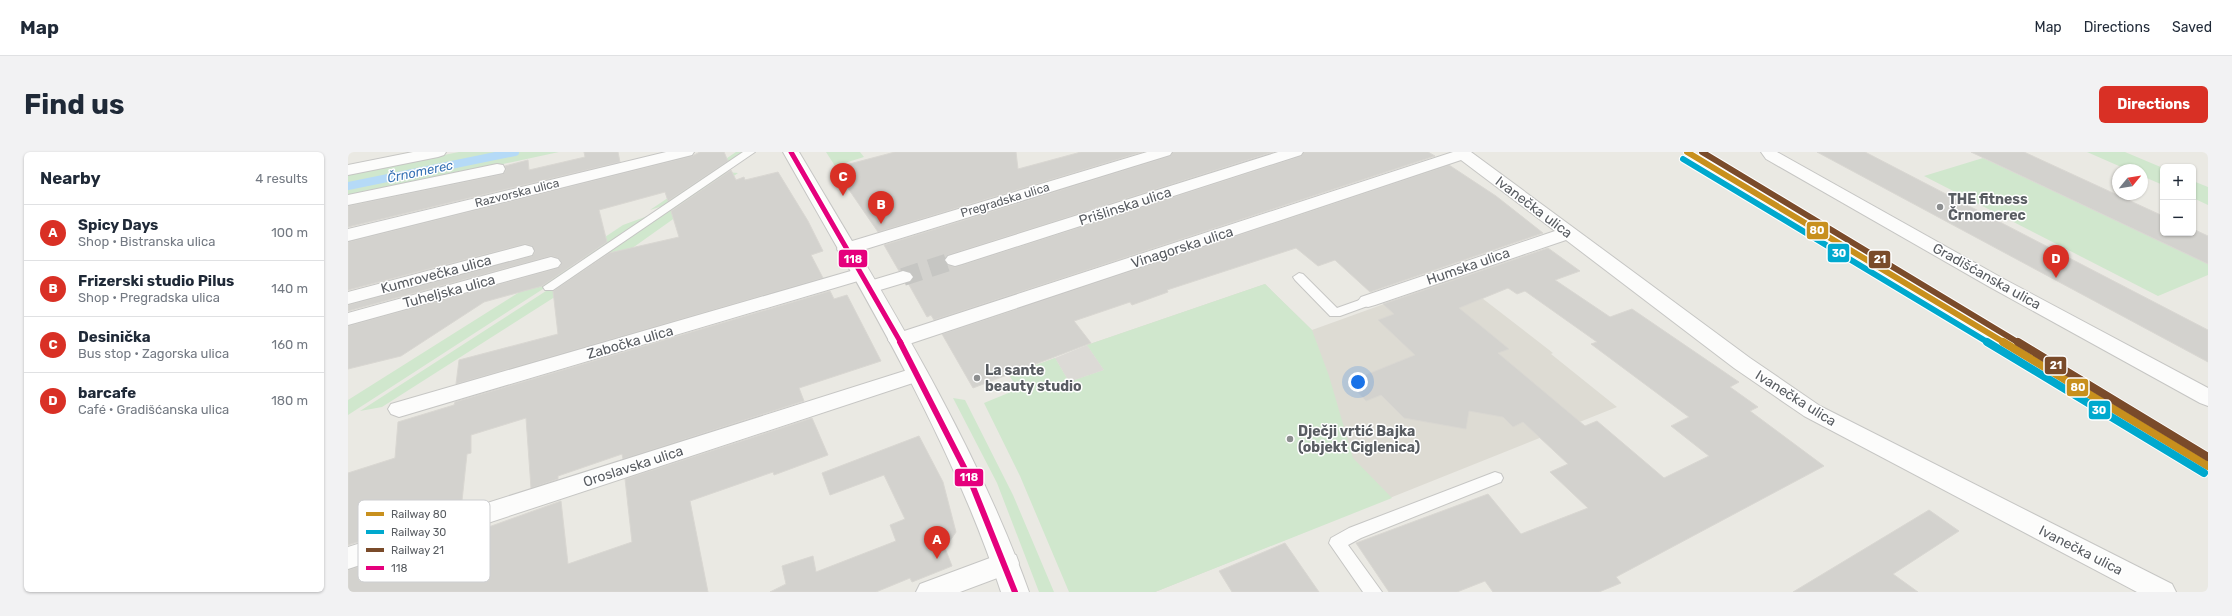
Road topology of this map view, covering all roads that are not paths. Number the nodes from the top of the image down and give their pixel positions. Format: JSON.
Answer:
{"nodes":[{"id":1,"x":438,"y":152,"type":"edge"},
{"id":2,"x":686,"y":152,"type":"edge"},
{"id":3,"x":750,"y":152,"type":"edge"},
{"id":4,"x":793,"y":152,"type":"edge"},
{"id":5,"x":1164,"y":152,"type":"edge"},
{"id":6,"x":1295,"y":152,"type":"edge"},
{"id":7,"x":1769,"y":152,"type":"edge"},
{"id":8,"x":1463,"y":153,"type":"edge"},
{"id":9,"x":496,"y":169,"type":"dead end"},
{"id":10,"x":348,"y":170,"type":"edge"},
{"id":11,"x":348,"y":200,"type":"edge"},
{"id":12,"x":1568,"y":232,"type":"junction"},
{"id":13,"x":348,"y":235,"type":"edge"},
{"id":14,"x":846,"y":249,"type":"junction"},
{"id":15,"x":525,"y":251,"type":"dead end"},
{"id":16,"x":956,"y":260,"type":"tunnel mouth"},
{"id":17,"x":551,"y":263,"type":"dead end"},
{"id":18,"x":903,"y":277,"type":"tunnel mouth"},
{"id":19,"x":1299,"y":277,"type":"dead end"},
{"id":20,"x":866,"y":281,"type":"junction"},
{"id":21,"x":550,"y":287,"type":"dead end"},
{"id":22,"x":348,"y":298,"type":"edge"},
{"id":23,"x":1368,"y":301,"type":"joint"},
{"id":24,"x":348,"y":319,"type":"edge"},
{"id":25,"x":899,"y":340,"type":"junction"},
{"id":26,"x":917,"y":374,"type":"junction"},
{"id":27,"x":2208,"y":398,"type":"edge"},
{"id":28,"x":399,"y":409,"type":"dead end"},
{"id":29,"x":1495,"y":478,"type":"dead end"},
{"id":30,"x":490,"y":512,"type":"edge"},
{"id":31,"x":358,"y":555,"type":"edge"},
{"id":32,"x":348,"y":558,"type":"edge"},
{"id":33,"x":1006,"y":562,"type":"junction"},
{"id":34,"x":930,"y":592,"type":"edge"},
{"id":35,"x":1015,"y":592,"type":"edge"},
{"id":36,"x":1373,"y":592,"type":"edge"},
{"id":37,"x":2162,"y":592,"type":"edge"}],
"edges":[{"from":1,"to":10,"type":"street"},
{"from":2,"to":13,"type":"street","name":"Razvorska ulica"},
{"from":3,"to":21,"type":"lane"},
{"from":4,"to":14,"type":"street"},
{"from":5,"to":14,"type":"street","name":"Pregradska ulica"},
{"from":6,"to":16,"type":"street","name":"Prišlinska ulica"},
{"from":7,"to":27,"type":"street","name":"Gradišćanska ulica"},
{"from":8,"to":12,"type":"street","name":"Ivanečka ulica"},
{"from":8,"to":25,"type":"street","name":"Vinagorska ulica"},
{"from":9,"to":11,"type":"street"},
{"from":12,"to":23,"type":"street","name":"Humska ulica"},
{"from":12,"to":37,"type":"street","name":"Ivanečka ulica"},
{"from":14,"to":20,"type":"street"},
{"from":15,"to":22,"type":"street","name":"Kumrovečka ulica"},
{"from":17,"to":24,"type":"street","name":"Tuheljska ulica"},
{"from":18,"to":20,"type":"street"},
{"from":19,"to":23,"type":"lane"},
{"from":20,"to":25,"type":"street"},
{"from":20,"to":28,"type":"street","name":"Zabočka ulica"},
{"from":25,"to":26,"type":"street"},
{"from":26,"to":30,"type":"street","name":"Oroslavska ulica"},
{"from":26,"to":33,"type":"street"},
{"from":29,"to":36,"type":"lane"},
{"from":31,"to":32,"type":"street","name":"Oroslavska ulica"},
{"from":33,"to":34,"type":"street"},
{"from":33,"to":35,"type":"street"}]}
